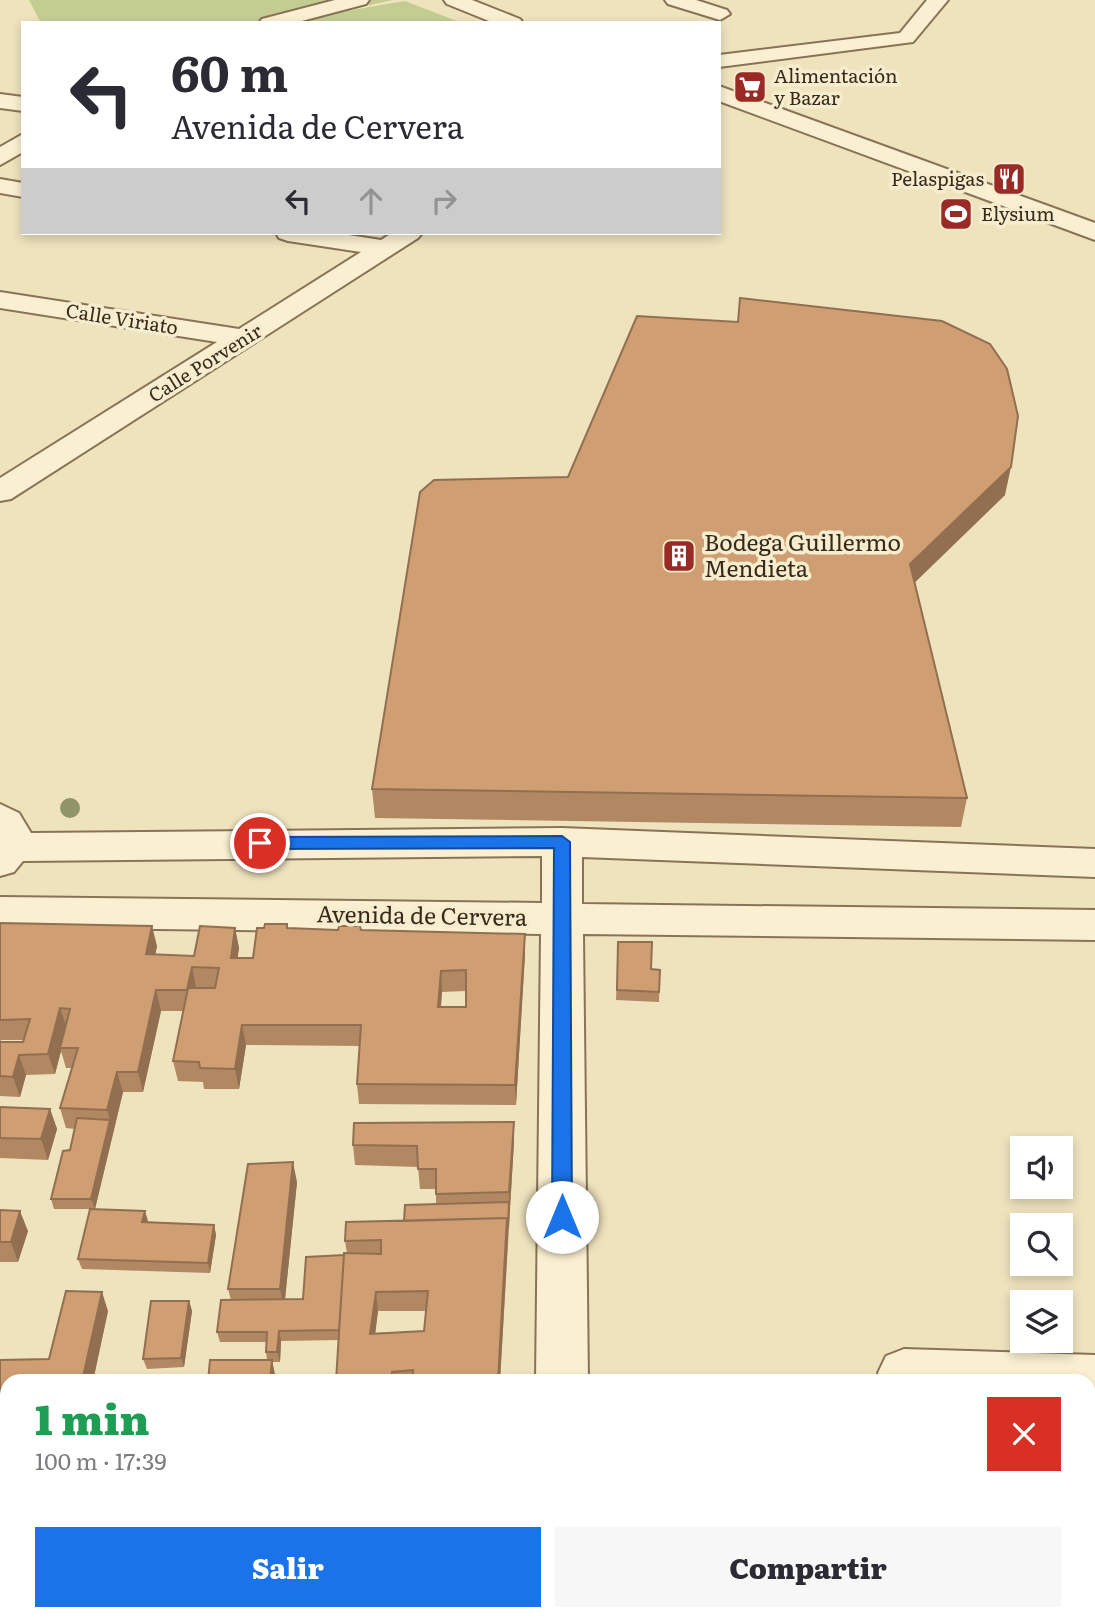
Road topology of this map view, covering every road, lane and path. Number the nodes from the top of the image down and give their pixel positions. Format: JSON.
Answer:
{"nodes":[{"id":1,"x":359,"y":0,"type":"edge"},
{"id":2,"x":454,"y":0,"type":"edge"},
{"id":3,"x":675,"y":0,"type":"edge"},
{"id":4,"x":737,"y":0,"type":"edge"},
{"id":5,"x":938,"y":0,"type":"edge"},
{"id":6,"x":715,"y":19,"type":"edge"},
{"id":7,"x":277,"y":21,"type":"edge"},
{"id":8,"x":508,"y":21,"type":"edge"},
{"id":9,"x":721,"y":61,"type":"edge"},
{"id":10,"x":721,"y":94,"type":"edge"},
{"id":11,"x":0,"y":101,"type":"edge"},
{"id":12,"x":21,"y":104,"type":"edge"},
{"id":13,"x":21,"y":142,"type":"edge"},
{"id":14,"x":0,"y":158,"type":"edge"},
{"id":15,"x":0,"y":186,"type":"edge"},
{"id":16,"x":21,"y":190,"type":"edge"},
{"id":17,"x":1095,"y":232,"type":"edge"},
{"id":18,"x":301,"y":235,"type":"edge"},
{"id":19,"x":406,"y":235,"type":"edge"},
{"id":20,"x":385,"y":248,"type":"junction"},
{"id":21,"x":0,"y":300,"type":"edge"},
{"id":22,"x":244,"y":338,"type":"junction"},
{"id":23,"x":0,"y":492,"type":"edge"},
{"id":24,"x":4,"y":842,"type":"edge"},
{"id":25,"x":562,"y":842,"type":"junction"},
{"id":26,"x":1095,"y":863,"type":"edge"},
{"id":27,"x":0,"y":912,"type":"edge"},
{"id":28,"x":562,"y":917,"type":"junction"},
{"id":29,"x":1095,"y":925,"type":"edge"},
{"id":30,"x":904,"y":1373,"type":"dead end"},
{"id":31,"x":562,"y":1374,"type":"edge"},
{"id":32,"x":936,"y":1374,"type":"edge"}],
"edges":[{"from":1,"to":7,"type":"street"},
{"from":2,"to":8,"type":"street"},
{"from":3,"to":6,"type":"street"},
{"from":4,"to":6,"type":"street"},
{"from":5,"to":9,"type":"street"},
{"from":10,"to":17,"type":"street"},
{"from":11,"to":12,"type":"street"},
{"from":13,"to":14,"type":"street"},
{"from":15,"to":16,"type":"street"},
{"from":18,"to":20,"type":"street"},
{"from":19,"to":20,"type":"street","name":"Calle Porvenir"},
{"from":20,"to":22,"type":"street","name":"Calle Porvenir"},
{"from":21,"to":22,"type":"street","name":"Calle Viriato"},
{"from":22,"to":23,"type":"street","name":"Calle Porvenir"},
{"from":24,"to":25,"type":"street"},
{"from":25,"to":26,"type":"street"},
{"from":25,"to":28,"type":"street"},
{"from":27,"to":28,"type":"street","name":"Avenida de Cervera"},
{"from":28,"to":29,"type":"street","name":"Avenida de Cervera"},
{"from":28,"to":31,"type":"street"},
{"from":30,"to":32,"type":"street"}]}
